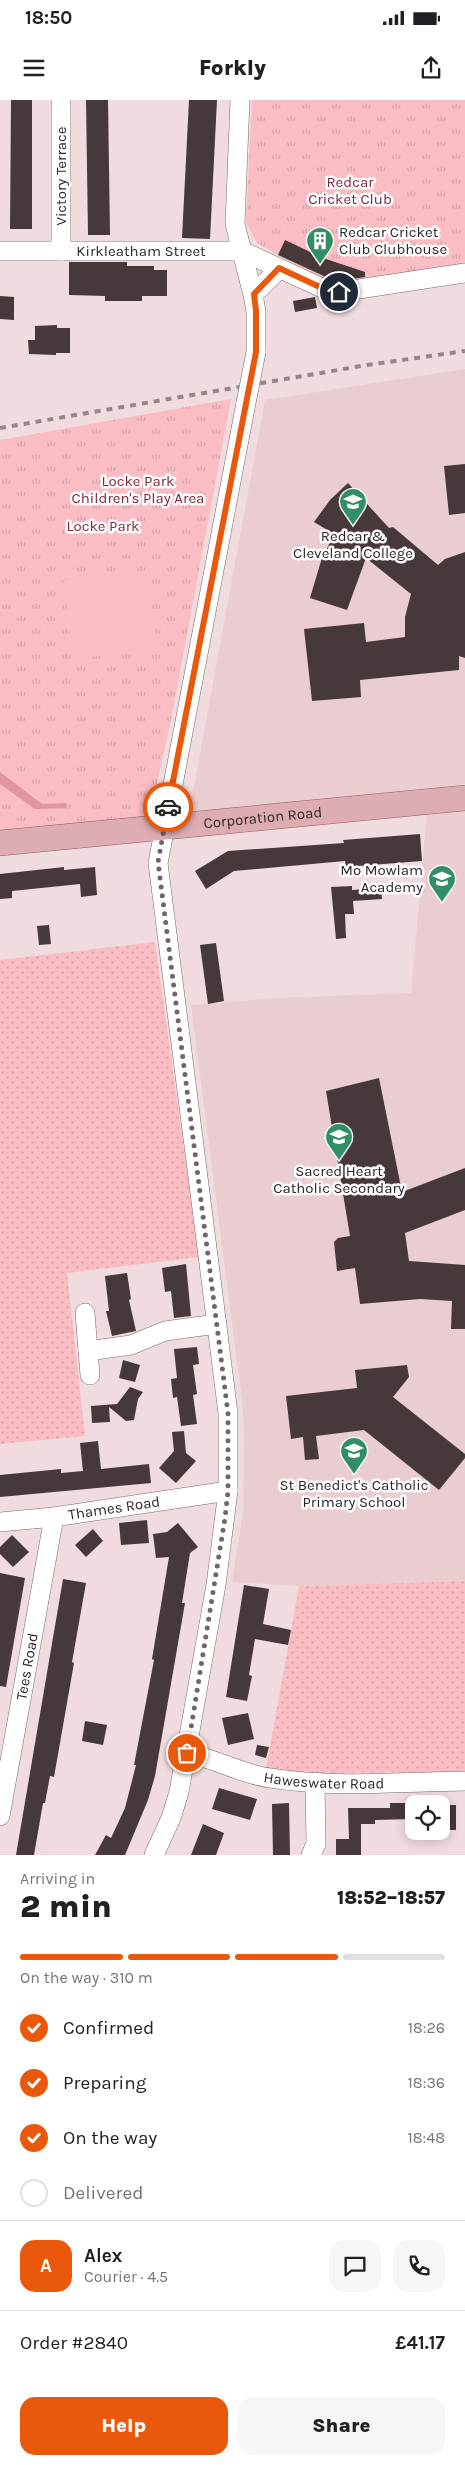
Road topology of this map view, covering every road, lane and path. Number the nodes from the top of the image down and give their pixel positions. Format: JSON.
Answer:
{"nodes":[{"id":1,"x":61,"y":100,"type":"edge"},
{"id":2,"x":240,"y":100,"type":"edge"},
{"id":3,"x":242,"y":250,"type":"junction"},
{"id":4,"x":0,"y":251,"type":"edge"},
{"id":5,"x":61,"y":251,"type":"junction"},
{"id":6,"x":279,"y":268,"type":"junction"},
{"id":7,"x":465,"y":274,"type":"edge"},
{"id":8,"x":254,"y":294,"type":"junction"},
{"id":9,"x":465,"y":798,"type":"edge"},
{"id":10,"x":164,"y":828,"type":"junction"},
{"id":11,"x":0,"y":843,"type":"edge"},
{"id":12,"x":85,"y":1313,"type":"dead end"},
{"id":13,"x":217,"y":1324,"type":"junction"},
{"id":14,"x":88,"y":1351,"type":"junction"},
{"id":15,"x":90,"y":1375,"type":"dead end"},
{"id":16,"x":228,"y":1491,"type":"junction"},
{"id":17,"x":54,"y":1517,"type":"junction"},
{"id":18,"x":0,"y":1522,"type":"edge"},
{"id":19,"x":187,"y":1753,"type":"junction"},
{"id":20,"x":465,"y":1781,"type":"edge"},
{"id":21,"x":315,"y":1782,"type":"junction"},
{"id":22,"x":0,"y":1816,"type":"edge"},
{"id":23,"x":154,"y":1855,"type":"edge"},
{"id":24,"x":312,"y":1855,"type":"edge"}],
"edges":[{"from":1,"to":5,"type":"street","name":"Victory Terrace"},
{"from":2,"to":3,"type":"street"},
{"from":3,"to":5,"type":"street","name":"Kirkleatham Street"},
{"from":3,"to":6,"type":"street","name":"Kirkleatham Street"},
{"from":3,"to":8,"type":"street"},
{"from":4,"to":5,"type":"street","name":"Kirkleatham Street"},
{"from":6,"to":7,"type":"street","name":"Kirkleatham Street"},
{"from":6,"to":8,"type":"street"},
{"from":8,"to":10,"type":"street","bridge":true},
{"from":9,"to":10,"type":"main road","name":"Corporation Road"},
{"from":10,"to":11,"type":"main road","name":"Corporation Road"},
{"from":10,"to":13,"type":"street"},
{"from":12,"to":14,"type":"street"},
{"from":13,"to":14,"type":"street"},
{"from":13,"to":16,"type":"street"},
{"from":14,"to":15,"type":"street"},
{"from":16,"to":17,"type":"street","name":"Thames Road"},
{"from":16,"to":19,"type":"street"},
{"from":17,"to":18,"type":"street","name":"Thames Road"},
{"from":17,"to":22,"type":"street","name":"Tees Road"},
{"from":19,"to":21,"type":"street","name":"Haweswater Road"},
{"from":19,"to":23,"type":"street"},
{"from":20,"to":21,"type":"street","name":"Haweswater Road"},
{"from":21,"to":24,"type":"street"}]}
